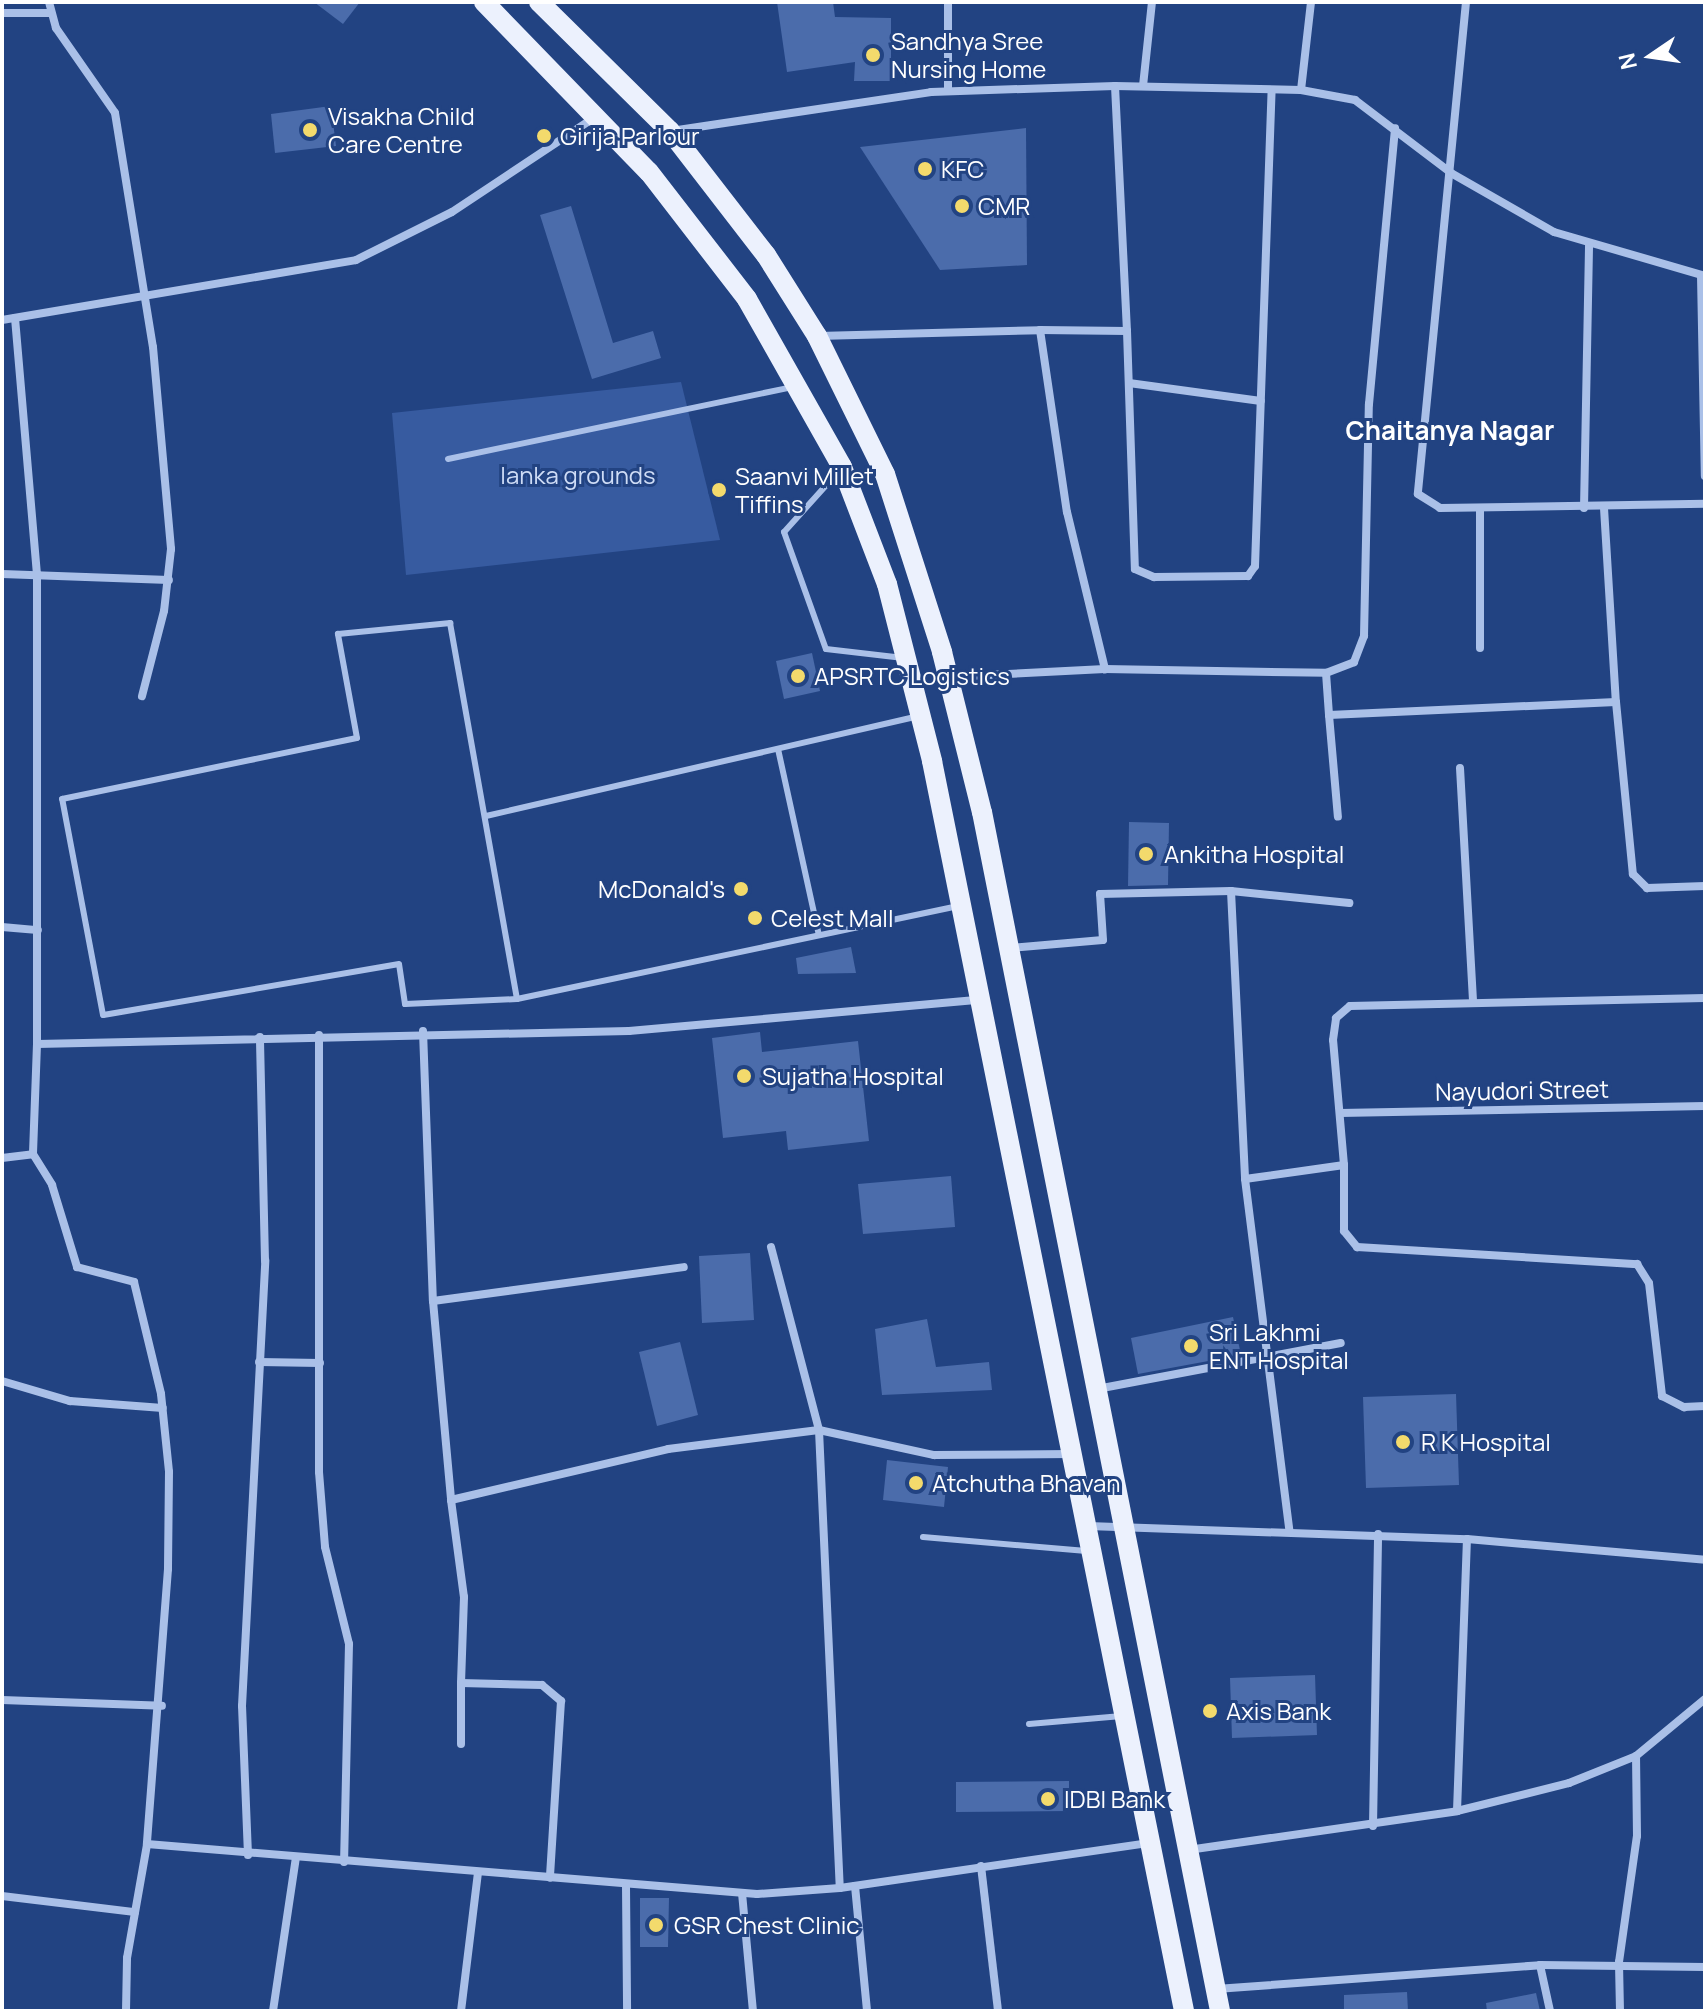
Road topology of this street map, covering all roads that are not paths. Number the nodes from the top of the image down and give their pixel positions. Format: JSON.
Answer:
{"nodes":[{"id":1,"x":49,"y":2,"type":"edge"},
{"id":2,"x":484,"y":2,"type":"edge"},
{"id":3,"x":539,"y":2,"type":"edge"},
{"id":4,"x":948,"y":2,"type":"edge"},
{"id":5,"x":1152,"y":2,"type":"edge"},
{"id":6,"x":1311,"y":2,"type":"edge"},
{"id":7,"x":1466,"y":2,"type":"edge"},
{"id":8,"x":2,"y":13,"type":"edge"},
{"id":9,"x":49,"y":13,"type":"junction"},
{"id":10,"x":1115,"y":86,"type":"junction"},
{"id":11,"x":1143,"y":86,"type":"junction"},
{"id":12,"x":1272,"y":90,"type":"junction"},
{"id":13,"x":1301,"y":90,"type":"junction"},
{"id":14,"x":948,"y":91,"type":"junction"},
{"id":15,"x":596,"y":117,"type":"junction"},
{"id":16,"x":1395,"y":128,"type":"junction"},
{"id":17,"x":670,"y":131,"type":"junction"},
{"id":18,"x":1451,"y":173,"type":"junction"},
{"id":19,"x":1589,"y":244,"type":"junction"},
{"id":20,"x":1703,"y":276,"type":"edge"},
{"id":21,"x":144,"y":298,"type":"junction"},
{"id":22,"x":15,"y":318,"type":"junction"},
{"id":23,"x":2,"y":319,"type":"edge"},
{"id":24,"x":1040,"y":330,"type":"junction"},
{"id":25,"x":1127,"y":331,"type":"junction"},
{"id":26,"x":817,"y":336,"type":"junction"},
{"id":27,"x":1129,"y":383,"type":"junction"},
{"id":28,"x":801,"y":385,"type":"junction"},
{"id":29,"x":1261,"y":401,"type":"junction"},
{"id":30,"x":448,"y":459,"type":"dead end"},
{"id":31,"x":842,"y":467,"type":"junction"},
{"id":32,"x":1705,"y":476,"type":"edge"},
{"id":33,"x":1705,"y":504,"type":"edge"},
{"id":34,"x":1584,"y":508,"type":"junction"},
{"id":35,"x":1604,"y":508,"type":"junction"},
{"id":36,"x":1480,"y":509,"type":"junction"},
{"id":37,"x":2,"y":574,"type":"edge"},
{"id":38,"x":37,"y":574,"type":"junction"},
{"id":39,"x":169,"y":580,"type":"junction"},
{"id":40,"x":1480,"y":648,"type":"dead end"},
{"id":41,"x":907,"y":658,"type":"junction"},
{"id":42,"x":1105,"y":669,"type":"junction"},
{"id":43,"x":1326,"y":673,"type":"junction"},
{"id":44,"x":947,"y":677,"type":"junction"},
{"id":45,"x":142,"y":696,"type":"dead end"},
{"id":46,"x":1616,"y":702,"type":"junction"},
{"id":47,"x":1329,"y":715,"type":"junction"},
{"id":48,"x":921,"y":716,"type":"junction"},
{"id":49,"x":778,"y":749,"type":"junction"},
{"id":50,"x":1460,"y":768,"type":"dead end"},
{"id":51,"x":486,"y":816,"type":"junction"},
{"id":52,"x":1338,"y":817,"type":"dead end"},
{"id":53,"x":1705,"y":886,"type":"edge"},
{"id":54,"x":1231,"y":891,"type":"junction"},
{"id":55,"x":1349,"y":903,"type":"dead end"},
{"id":56,"x":961,"y":906,"type":"junction"},
{"id":57,"x":2,"y":927,"type":"edge"},
{"id":58,"x":38,"y":930,"type":"junction"},
{"id":59,"x":819,"y":935,"type":"junction"},
{"id":60,"x":1007,"y":948,"type":"junction"},
{"id":61,"x":1705,"y":998,"type":"edge"},
{"id":62,"x":517,"y":999,"type":"junction"},
{"id":63,"x":980,"y":1000,"type":"junction"},
{"id":64,"x":1473,"y":1003,"type":"junction"},
{"id":65,"x":423,"y":1031,"type":"junction"},
{"id":66,"x":319,"y":1035,"type":"junction"},
{"id":67,"x":260,"y":1037,"type":"junction"},
{"id":68,"x":37,"y":1044,"type":"junction"},
{"id":69,"x":1705,"y":1106,"type":"edge"},
{"id":70,"x":1340,"y":1113,"type":"junction"},
{"id":71,"x":33,"y":1154,"type":"junction"},
{"id":72,"x":2,"y":1158,"type":"edge"},
{"id":73,"x":1344,"y":1165,"type":"junction"},
{"id":74,"x":1245,"y":1179,"type":"junction"},
{"id":75,"x":771,"y":1247,"type":"dead end"},
{"id":76,"x":684,"y":1267,"type":"dead end"},
{"id":77,"x":433,"y":1301,"type":"junction"},
{"id":78,"x":1341,"y":1343,"type":"dead end"},
{"id":79,"x":1267,"y":1354,"type":"junction"},
{"id":80,"x":259,"y":1362,"type":"junction"},
{"id":81,"x":320,"y":1363,"type":"junction"},
{"id":82,"x":2,"y":1381,"type":"edge"},
{"id":83,"x":1097,"y":1389,"type":"junction"},
{"id":84,"x":1705,"y":1406,"type":"edge"},
{"id":85,"x":163,"y":1408,"type":"junction"},
{"id":86,"x":819,"y":1430,"type":"junction"},
{"id":87,"x":1073,"y":1454,"type":"junction"},
{"id":88,"x":451,"y":1500,"type":"junction"},
{"id":89,"x":1125,"y":1524,"type":"junction"},
{"id":90,"x":1084,"y":1526,"type":"junction"},
{"id":91,"x":1289,"y":1529,"type":"junction"},
{"id":92,"x":1378,"y":1534,"type":"junction"},
{"id":93,"x":923,"y":1537,"type":"dead end"},
{"id":94,"x":1467,"y":1539,"type":"junction"},
{"id":95,"x":1089,"y":1552,"type":"junction"},
{"id":96,"x":1705,"y":1560,"type":"edge"},
{"id":97,"x":461,"y":1683,"type":"junction"},
{"id":98,"x":1705,"y":1699,"type":"edge"},
{"id":99,"x":2,"y":1700,"type":"edge"},
{"id":100,"x":162,"y":1706,"type":"junction"},
{"id":101,"x":1122,"y":1716,"type":"junction"},
{"id":102,"x":1029,"y":1724,"type":"dead end"},
{"id":103,"x":461,"y":1744,"type":"dead end"},
{"id":104,"x":1636,"y":1756,"type":"junction"},
{"id":105,"x":1457,"y":1811,"type":"junction"},
{"id":106,"x":1373,"y":1826,"type":"junction"},
{"id":107,"x":1148,"y":1843,"type":"junction"},
{"id":108,"x":147,"y":1844,"type":"junction"},
{"id":109,"x":1188,"y":1850,"type":"junction"},
{"id":110,"x":248,"y":1855,"type":"junction"},
{"id":111,"x":296,"y":1858,"type":"junction"},
{"id":112,"x":344,"y":1862,"type":"junction"},
{"id":113,"x":981,"y":1866,"type":"junction"},
{"id":114,"x":478,"y":1872,"type":"junction"},
{"id":115,"x":550,"y":1878,"type":"junction"},
{"id":116,"x":626,"y":1886,"type":"junction"},
{"id":117,"x":855,"y":1886,"type":"junction"},
{"id":118,"x":840,"y":1888,"type":"junction"},
{"id":119,"x":742,"y":1893,"type":"junction"},
{"id":120,"x":2,"y":1896,"type":"edge"},
{"id":121,"x":135,"y":1912,"type":"junction"},
{"id":122,"x":1619,"y":1962,"type":"junction"},
{"id":123,"x":1540,"y":1965,"type":"junction"},
{"id":124,"x":1705,"y":1967,"type":"edge"},
{"id":125,"x":1215,"y":1989,"type":"junction"},
{"id":126,"x":126,"y":2011,"type":"edge"},
{"id":127,"x":273,"y":2011,"type":"edge"},
{"id":128,"x":461,"y":2011,"type":"edge"},
{"id":129,"x":627,"y":2011,"type":"edge"},
{"id":130,"x":753,"y":2011,"type":"edge"},
{"id":131,"x":867,"y":2011,"type":"edge"},
{"id":132,"x":998,"y":2011,"type":"edge"},
{"id":133,"x":1184,"y":2011,"type":"edge"},
{"id":134,"x":1220,"y":2011,"type":"edge"},
{"id":135,"x":1550,"y":2011,"type":"edge"},
{"id":136,"x":1620,"y":2011,"type":"edge"}],
"edges":[{"from":1,"to":9,"type":"street"},
{"from":2,"to":15,"type":"main road"},
{"from":3,"to":17,"type":"main road"},
{"from":4,"to":14,"type":"street"},
{"from":5,"to":11,"type":"street"},
{"from":6,"to":13,"type":"street"},
{"from":7,"to":18,"type":"street"},
{"from":8,"to":9,"type":"street"},
{"from":9,"to":21,"type":"street"},
{"from":10,"to":11,"type":"street"},
{"from":10,"to":14,"type":"street"},
{"from":10,"to":25,"type":"street"},
{"from":11,"to":12,"type":"street"},
{"from":12,"to":13,"type":"street"},
{"from":12,"to":29,"type":"street"},
{"from":13,"to":16,"type":"street"},
{"from":14,"to":17,"type":"street"},
{"from":15,"to":21,"type":"street"},
{"from":15,"to":28,"type":"main road"},
{"from":16,"to":18,"type":"street"},
{"from":16,"to":43,"type":"street"},
{"from":17,"to":26,"type":"main road"},
{"from":18,"to":19,"type":"street"},
{"from":18,"to":36,"type":"street"},
{"from":19,"to":20,"type":"street"},
{"from":19,"to":34,"type":"street"},
{"from":20,"to":32,"type":"street"},
{"from":21,"to":22,"type":"street"},
{"from":21,"to":39,"type":"street"},
{"from":22,"to":23,"type":"street"},
{"from":22,"to":38,"type":"street"},
{"from":24,"to":25,"type":"street"},
{"from":24,"to":26,"type":"street"},
{"from":24,"to":42,"type":"street"},
{"from":25,"to":27,"type":"street"},
{"from":26,"to":44,"type":"main road"},
{"from":27,"to":29,"type":"street"},
{"from":27,"to":29,"type":"street"},
{"from":28,"to":30,"type":"lane"},
{"from":28,"to":31,"type":"main road"},
{"from":31,"to":41,"type":"main road"},
{"from":31,"to":41,"type":"lane"},
{"from":33,"to":35,"type":"street"},
{"from":34,"to":35,"type":"street"},
{"from":34,"to":36,"type":"street"},
{"from":35,"to":46,"type":"street"},
{"from":36,"to":40,"type":"street"},
{"from":37,"to":38,"type":"street"},
{"from":38,"to":39,"type":"street"},
{"from":38,"to":58,"type":"street"},
{"from":39,"to":45,"type":"street"},
{"from":41,"to":48,"type":"main road"},
{"from":42,"to":43,"type":"street"},
{"from":42,"to":44,"type":"street"},
{"from":43,"to":47,"type":"street"},
{"from":44,"to":60,"type":"main road"},
{"from":46,"to":47,"type":"street"},
{"from":46,"to":53,"type":"street"},
{"from":47,"to":52,"type":"street"},
{"from":48,"to":49,"type":"lane"},
{"from":48,"to":56,"type":"main road"},
{"from":49,"to":51,"type":"lane"},
{"from":49,"to":59,"type":"lane"},
{"from":50,"to":64,"type":"street"},
{"from":51,"to":62,"type":"lane"},
{"from":51,"to":62,"type":"lane"},
{"from":54,"to":55,"type":"street"},
{"from":54,"to":60,"type":"street"},
{"from":54,"to":74,"type":"street"},
{"from":56,"to":59,"type":"lane"},
{"from":56,"to":63,"type":"main road"},
{"from":57,"to":58,"type":"street"},
{"from":58,"to":68,"type":"street"},
{"from":59,"to":62,"type":"lane"},
{"from":60,"to":83,"type":"main road"},
{"from":61,"to":64,"type":"street"},
{"from":63,"to":65,"type":"street"},
{"from":63,"to":87,"type":"main road"},
{"from":64,"to":70,"type":"street"},
{"from":65,"to":66,"type":"street"},
{"from":65,"to":77,"type":"street"},
{"from":66,"to":67,"type":"street"},
{"from":66,"to":81,"type":"street"},
{"from":67,"to":68,"type":"street"},
{"from":67,"to":80,"type":"street"},
{"from":68,"to":71,"type":"street"},
{"from":69,"to":70,"type":"street","name":"Nayudori Street"},
{"from":70,"to":73,"type":"street"},
{"from":71,"to":72,"type":"street"},
{"from":71,"to":85,"type":"street"},
{"from":73,"to":74,"type":"street"},
{"from":73,"to":84,"type":"street"},
{"from":74,"to":79,"type":"street"},
{"from":75,"to":86,"type":"street"},
{"from":76,"to":77,"type":"street"},
{"from":77,"to":88,"type":"street"},
{"from":78,"to":79,"type":"street"},
{"from":79,"to":83,"type":"street"},
{"from":79,"to":91,"type":"street"},
{"from":80,"to":81,"type":"street"},
{"from":80,"to":110,"type":"street"},
{"from":81,"to":112,"type":"street"},
{"from":82,"to":85,"type":"street"},
{"from":83,"to":89,"type":"main road"},
{"from":85,"to":100,"type":"street"},
{"from":86,"to":87,"type":"street"},
{"from":86,"to":88,"type":"street"},
{"from":86,"to":118,"type":"street"},
{"from":87,"to":90,"type":"main road"},
{"from":88,"to":97,"type":"street"},
{"from":89,"to":90,"type":"street"},
{"from":89,"to":91,"type":"street"},
{"from":89,"to":109,"type":"main road"},
{"from":90,"to":95,"type":"main road"},
{"from":91,"to":92,"type":"street"},
{"from":92,"to":94,"type":"street"},
{"from":92,"to":106,"type":"street"},
{"from":93,"to":95,"type":"lane"},
{"from":94,"to":96,"type":"street"},
{"from":94,"to":105,"type":"street"},
{"from":95,"to":101,"type":"main road"},
{"from":97,"to":103,"type":"street"},
{"from":97,"to":115,"type":"street"},
{"from":98,"to":104,"type":"street"},
{"from":99,"to":100,"type":"street"},
{"from":100,"to":108,"type":"street"},
{"from":101,"to":102,"type":"lane"},
{"from":101,"to":107,"type":"main road"},
{"from":104,"to":105,"type":"street"},
{"from":104,"to":122,"type":"street"},
{"from":105,"to":106,"type":"street"},
{"from":106,"to":109,"type":"street"},
{"from":107,"to":113,"type":"street"},
{"from":107,"to":133,"type":"main road"},
{"from":108,"to":110,"type":"street"},
{"from":108,"to":121,"type":"street"},
{"from":109,"to":125,"type":"main road"},
{"from":110,"to":111,"type":"street"},
{"from":111,"to":112,"type":"street"},
{"from":111,"to":127,"type":"street"},
{"from":112,"to":114,"type":"street"},
{"from":113,"to":117,"type":"street"},
{"from":113,"to":132,"type":"street"},
{"from":114,"to":115,"type":"street"},
{"from":114,"to":128,"type":"street"},
{"from":115,"to":116,"type":"street"},
{"from":116,"to":119,"type":"street"},
{"from":116,"to":129,"type":"street"},
{"from":117,"to":118,"type":"street"},
{"from":117,"to":131,"type":"street"},
{"from":118,"to":119,"type":"street"},
{"from":119,"to":130,"type":"street"},
{"from":120,"to":121,"type":"street"},
{"from":121,"to":126,"type":"street"},
{"from":122,"to":123,"type":"street"},
{"from":122,"to":124,"type":"street"},
{"from":122,"to":136,"type":"street"},
{"from":123,"to":125,"type":"street"},
{"from":123,"to":135,"type":"street"},
{"from":125,"to":134,"type":"main road"}]}
